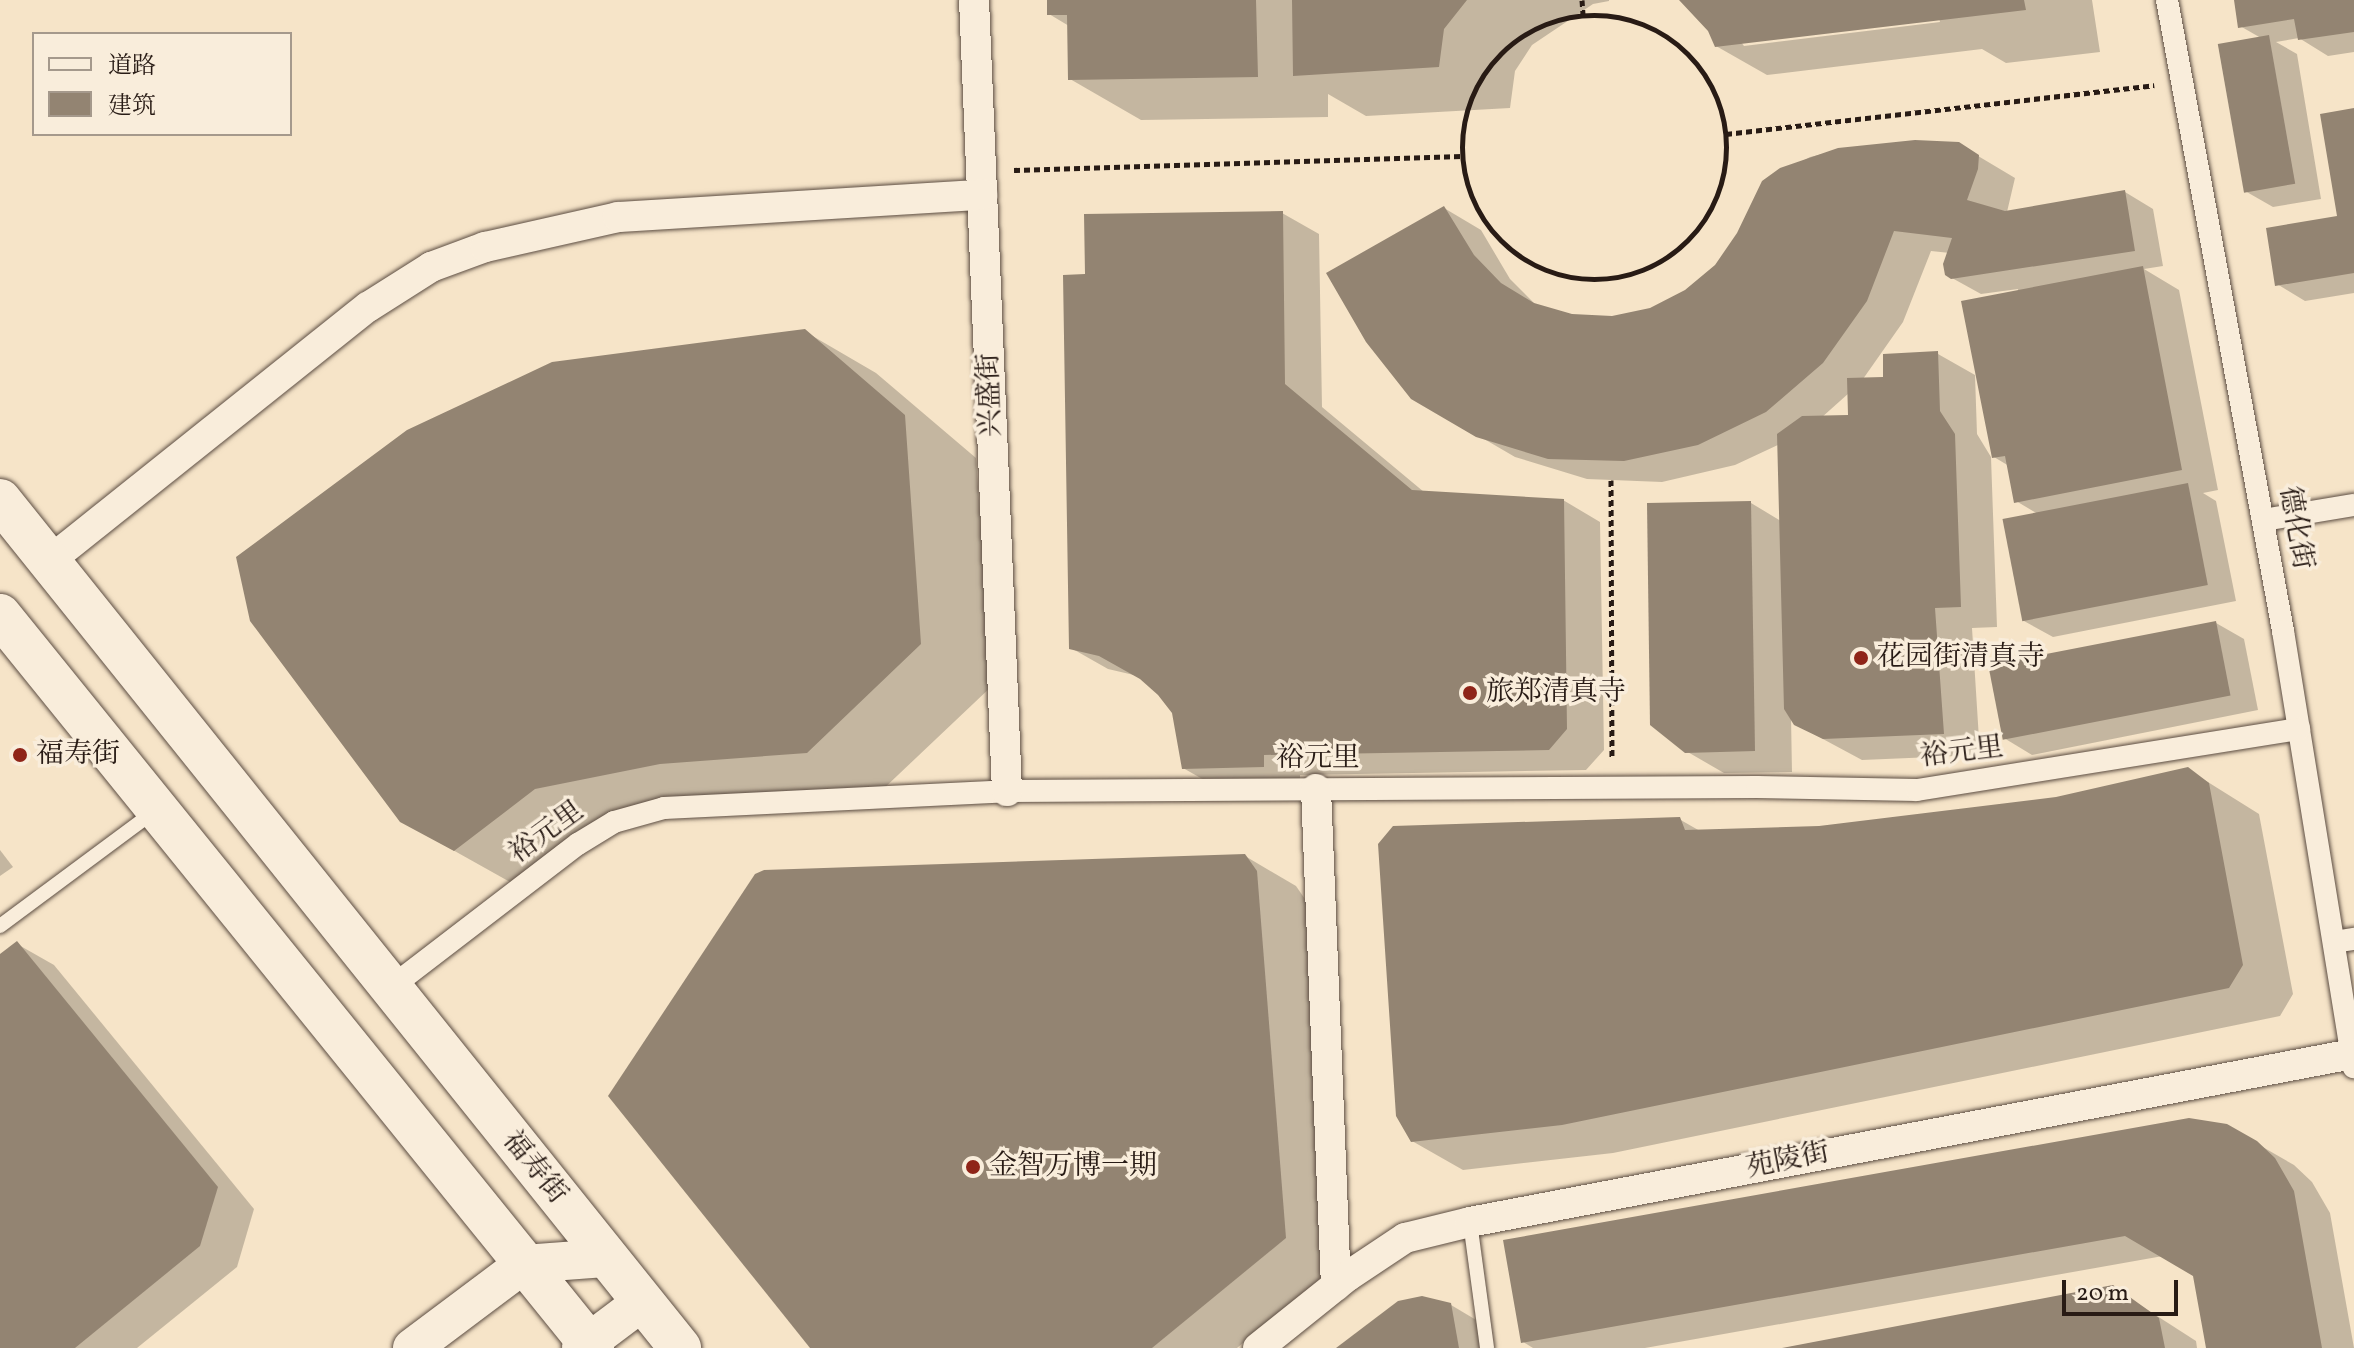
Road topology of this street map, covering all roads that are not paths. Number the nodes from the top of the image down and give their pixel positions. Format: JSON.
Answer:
{"nodes":[{"id":1,"x":974,"y":0,"type":"edge"},
{"id":2,"x":2167,"y":0,"type":"edge"},
{"id":3,"x":982,"y":183,"type":"junction"},
{"id":4,"x":0,"y":500,"type":"edge"},
{"id":5,"x":2354,"y":505,"type":"edge"},
{"id":6,"x":2263,"y":520,"type":"junction"},
{"id":7,"x":48,"y":562,"type":"junction"},
{"id":8,"x":0,"y":615,"type":"edge"},
{"id":9,"x":2299,"y":729,"type":"junction"},
{"id":10,"x":1316,"y":789,"type":"junction"},
{"id":11,"x":1007,"y":791,"type":"junction"},
{"id":12,"x":158,"y":808,"type":"junction"},
{"id":13,"x":0,"y":926,"type":"edge"},
{"id":14,"x":2344,"y":941,"type":"edge"},
{"id":15,"x":390,"y":988,"type":"junction"},
{"id":16,"x":2353,"y":1061,"type":"edge"},
{"id":17,"x":1470,"y":1222,"type":"junction"},
{"id":18,"x":605,"y":1258,"type":"junction"},
{"id":19,"x":524,"y":1264,"type":"junction"},
{"id":20,"x":1336,"y":1286,"type":"junction"},
{"id":21,"x":642,"y":1302,"type":"junction"},
{"id":22,"x":588,"y":1346,"type":"edge"},
{"id":23,"x":412,"y":1348,"type":"edge"},
{"id":24,"x":680,"y":1348,"type":"edge"},
{"id":25,"x":1258,"y":1348,"type":"edge"},
{"id":26,"x":1487,"y":1348,"type":"edge"}],
"edges":[{"from":1,"to":3,"type":"street","name":"兴盛街"},
{"from":2,"to":6,"type":"street","name":"德化街"},
{"from":3,"to":7,"type":"street"},
{"from":3,"to":11,"type":"street","name":"兴盛街"},
{"from":4,"to":7,"type":"main road","name":"福寿街"},
{"from":5,"to":6,"type":"street"},
{"from":6,"to":9,"type":"street","name":"德化街"},
{"from":7,"to":15,"type":"main road","name":"福寿街"},
{"from":8,"to":12,"type":"main road"},
{"from":9,"to":10,"type":"street","name":"裕元里"},
{"from":9,"to":14,"type":"street","name":"德化街"},
{"from":10,"to":11,"type":"street","name":"裕元里"},
{"from":10,"to":20,"type":"street"},
{"from":11,"to":15,"type":"street","name":"裕元里"},
{"from":12,"to":13,"type":"lane"},
{"from":12,"to":19,"type":"main road"},
{"from":14,"to":16,"type":"street","name":"德化街"},
{"from":15,"to":18,"type":"main road","name":"福寿街"},
{"from":16,"to":17,"type":"street","name":"苑陵街"},
{"from":17,"to":20,"type":"street","name":"苑陵街"},
{"from":17,"to":26,"type":"lane"},
{"from":18,"to":19,"type":"street"},
{"from":18,"to":21,"type":"main road","name":"福寿街"},
{"from":19,"to":22,"type":"main road"},
{"from":19,"to":23,"type":"street"},
{"from":20,"to":25,"type":"street","name":"苑陵街"},
{"from":21,"to":22,"type":"street"},
{"from":21,"to":24,"type":"main road","name":"福寿街"}]}
